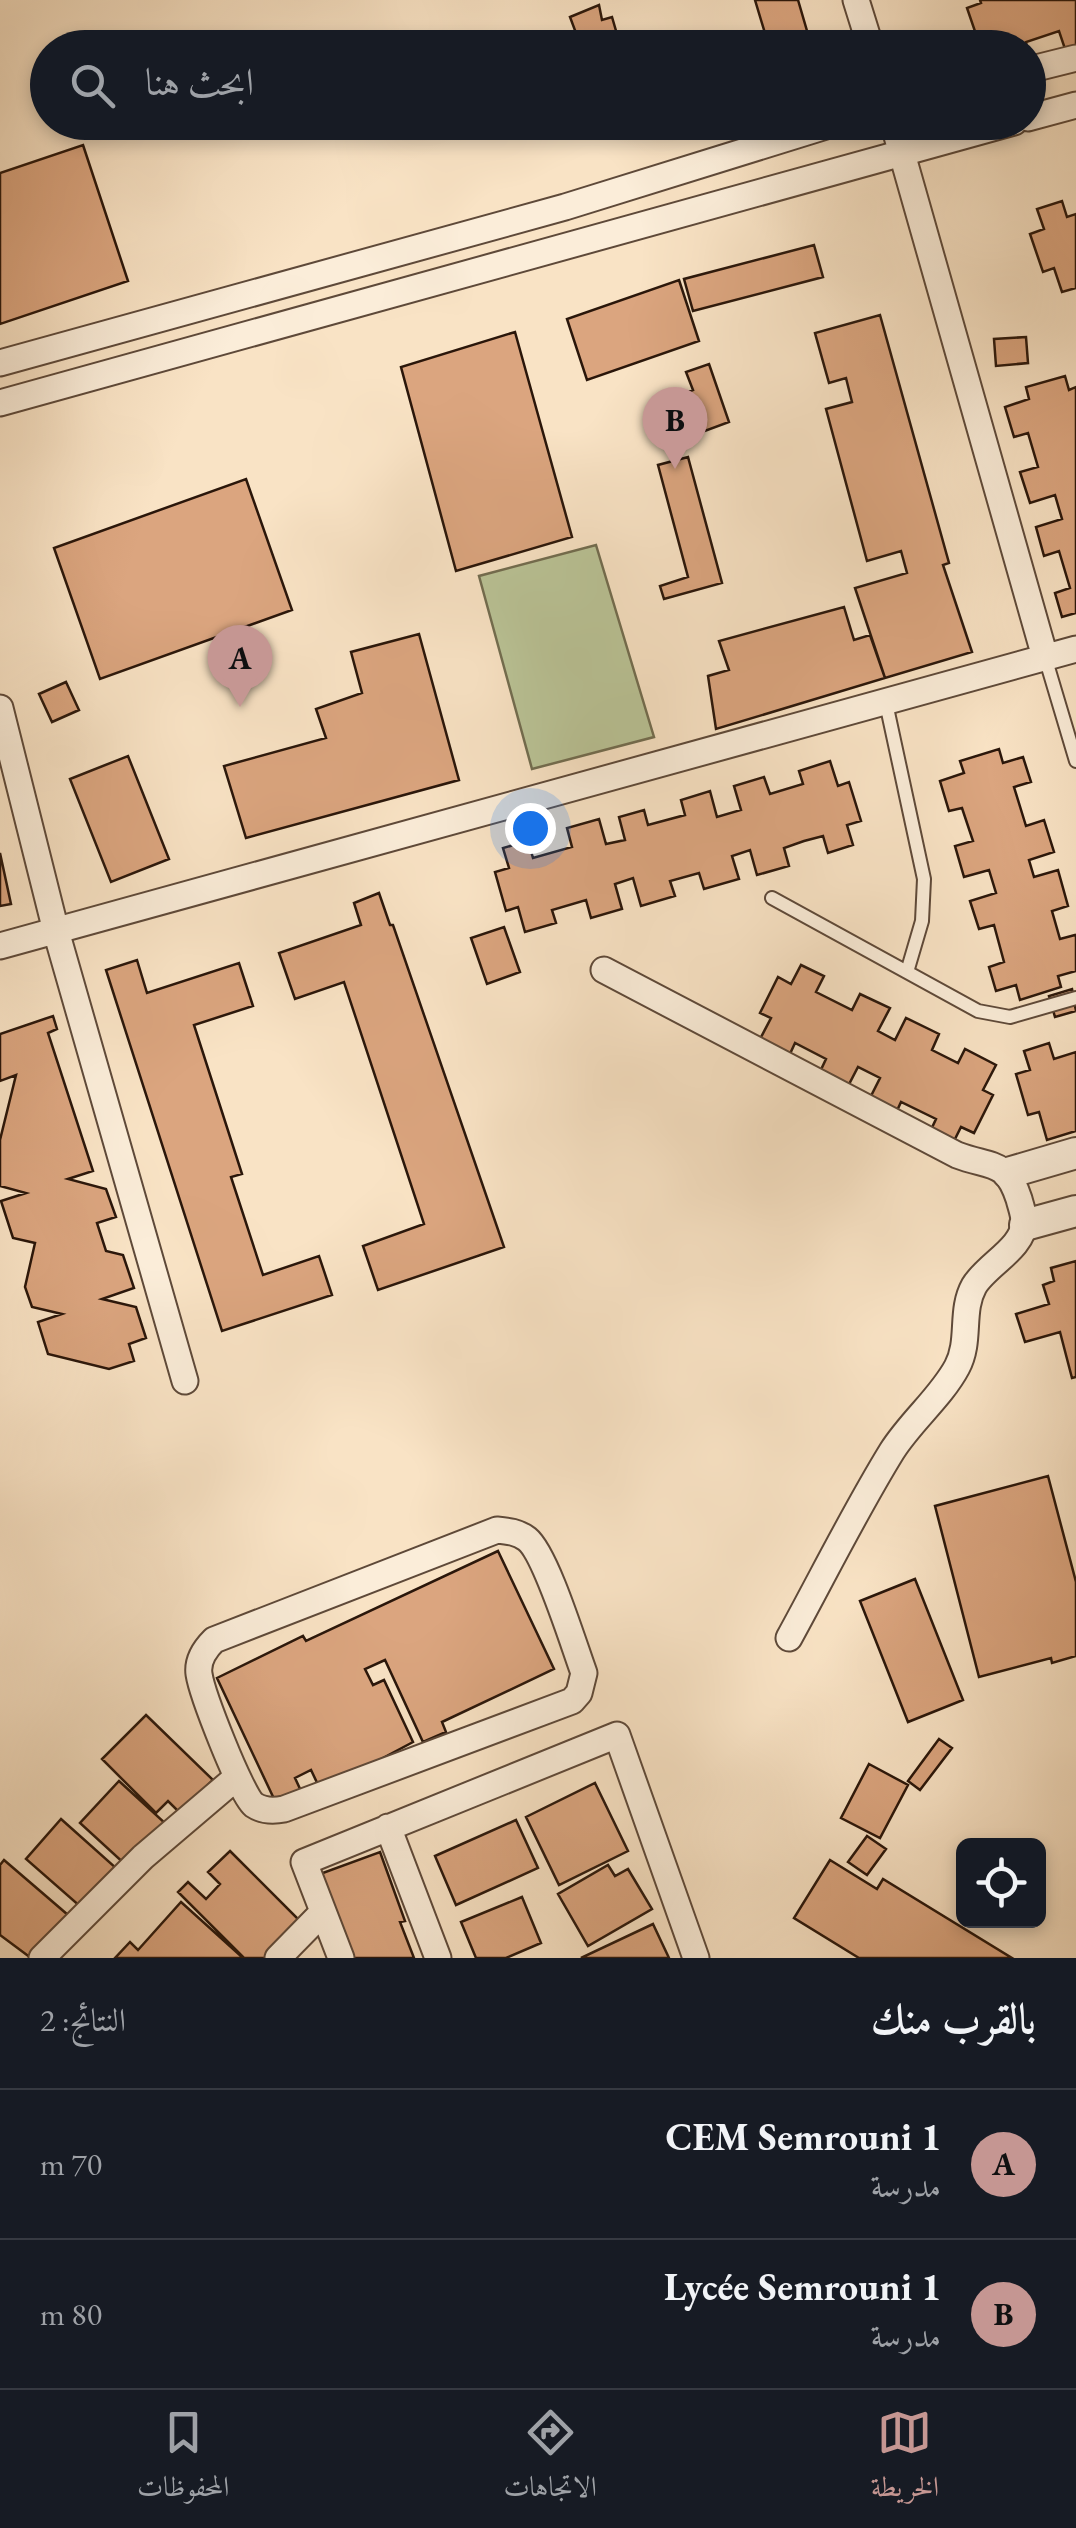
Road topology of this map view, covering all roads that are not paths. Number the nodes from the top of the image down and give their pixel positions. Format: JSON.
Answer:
{"nodes":[{"id":1,"x":856,"y":0,"type":"edge"},
{"id":2,"x":865,"y":30,"type":"edge"},
{"id":3,"x":1076,"y":58,"type":"edge"},
{"id":4,"x":1046,"y":66,"type":"edge"},
{"id":5,"x":1076,"y":106,"type":"edge"},
{"id":6,"x":1046,"y":114,"type":"edge"},
{"id":7,"x":781,"y":140,"type":"edge"},
{"id":8,"x":898,"y":140,"type":"edge"},
{"id":9,"x":949,"y":140,"type":"edge"},
{"id":10,"x":902,"y":153,"type":"junction"},
{"id":11,"x":0,"y":362,"type":"edge"},
{"id":12,"x":0,"y":403,"type":"edge"},
{"id":13,"x":1076,"y":649,"type":"edge"},
{"id":14,"x":1045,"y":657,"type":"junction"},
{"id":15,"x":886,"y":703,"type":"junction"},
{"id":16,"x":0,"y":708,"type":"edge"},
{"id":17,"x":1076,"y":761,"type":"edge"},
{"id":18,"x":772,"y":898,"type":"dead end"},
{"id":19,"x":56,"y":931,"type":"junction"},
{"id":20,"x":0,"y":946,"type":"edge"},
{"id":21,"x":604,"y":970,"type":"dead end"},
{"id":22,"x":908,"y":972,"type":"junction"},
{"id":23,"x":1076,"y":998,"type":"edge"},
{"id":24,"x":1076,"y":1153,"type":"edge"},
{"id":25,"x":1008,"y":1173,"type":"junction"},
{"id":26,"x":1076,"y":1212,"type":"edge"},
{"id":27,"x":1025,"y":1225,"type":"junction"},
{"id":28,"x":185,"y":1381,"type":"dead end"},
{"id":29,"x":789,"y":1638,"type":"dead end"},
{"id":30,"x":237,"y":1777,"type":"junction"},
{"id":31,"x":388,"y":1827,"type":"junction"},
{"id":32,"x":323,"y":1912,"type":"junction"},
{"id":33,"x":42,"y":1958,"type":"edge"},
{"id":34,"x":278,"y":1958,"type":"edge"},
{"id":35,"x":341,"y":1958,"type":"edge"},
{"id":36,"x":438,"y":1958,"type":"edge"},
{"id":37,"x":696,"y":1958,"type":"edge"}],
"edges":[{"from":1,"to":2,"type":"street"},
{"from":3,"to":4,"type":"street"},
{"from":5,"to":6,"type":"street"},
{"from":7,"to":11,"type":"street"},
{"from":8,"to":10,"type":"street"},
{"from":9,"to":10,"type":"street"},
{"from":10,"to":12,"type":"street"},
{"from":10,"to":14,"type":"street"},
{"from":13,"to":14,"type":"street"},
{"from":14,"to":15,"type":"street"},
{"from":14,"to":17,"type":"lane"},
{"from":15,"to":19,"type":"street"},
{"from":15,"to":22,"type":"lane"},
{"from":16,"to":19,"type":"street"},
{"from":18,"to":22,"type":"lane"},
{"from":19,"to":20,"type":"street"},
{"from":19,"to":28,"type":"street"},
{"from":21,"to":25,"type":"street"},
{"from":22,"to":23,"type":"lane"},
{"from":24,"to":25,"type":"street"},
{"from":25,"to":27,"type":"street"},
{"from":26,"to":27,"type":"street"},
{"from":27,"to":29,"type":"street"},
{"from":30,"to":30,"type":"street"},
{"from":30,"to":33,"type":"street"},
{"from":31,"to":32,"type":"street"},
{"from":31,"to":36,"type":"street"},
{"from":31,"to":37,"type":"street"},
{"from":32,"to":34,"type":"street"},
{"from":32,"to":35,"type":"street"}]}
